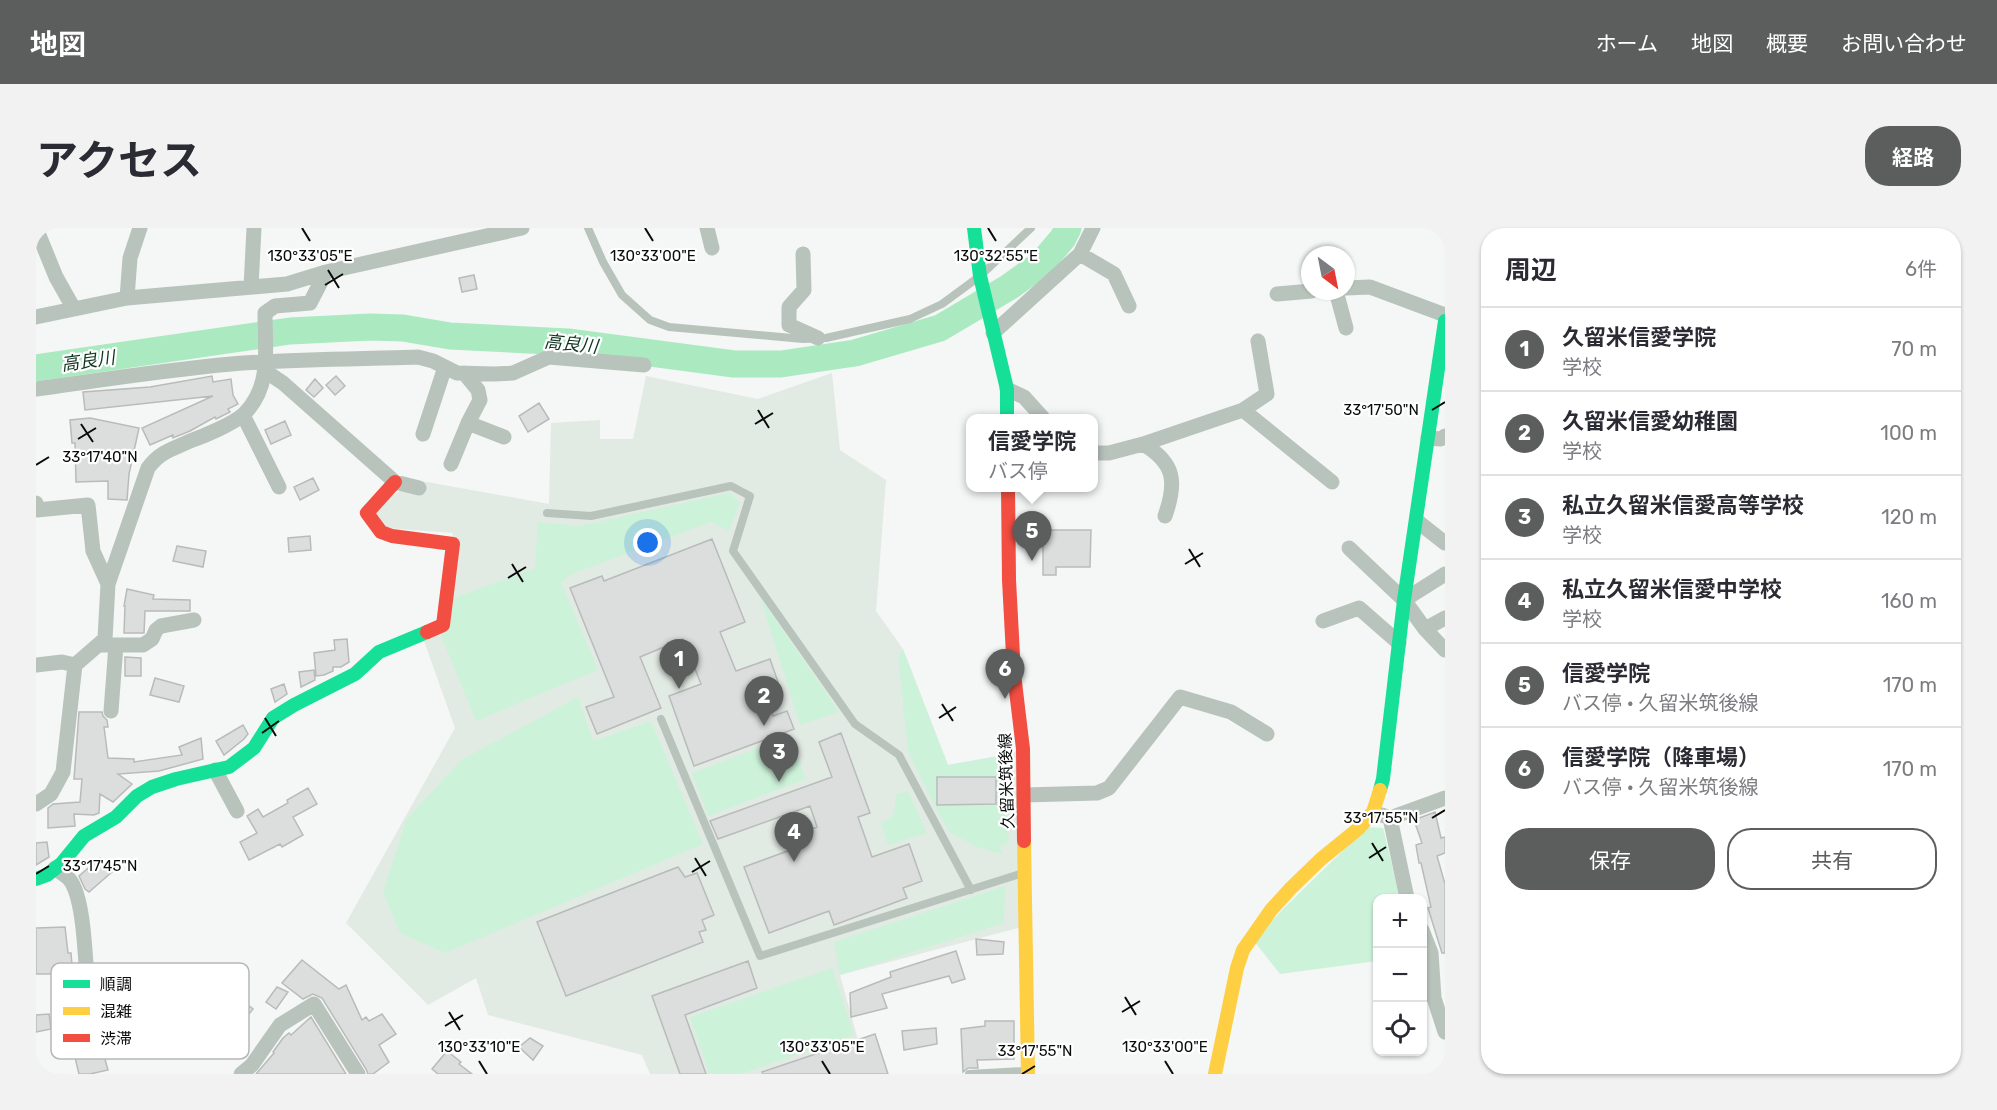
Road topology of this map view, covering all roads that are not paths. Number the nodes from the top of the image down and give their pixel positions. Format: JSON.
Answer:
{"nodes":[{"id":1,"x":36,"y":228,"type":"edge"},
{"id":2,"x":140,"y":228,"type":"edge"},
{"id":3,"x":254,"y":228,"type":"edge"},
{"id":4,"x":588,"y":228,"type":"edge"},
{"id":5,"x":707,"y":228,"type":"edge"},
{"id":6,"x":974,"y":228,"type":"edge"},
{"id":7,"x":1031,"y":228,"type":"edge"},
{"id":8,"x":1093,"y":228,"type":"edge"},
{"id":9,"x":513,"y":229,"type":"edge"},
{"id":10,"x":712,"y":248,"type":"dead end"},
{"id":11,"x":802,"y":254,"type":"dead end"},
{"id":12,"x":1080,"y":254,"type":"junction"},
{"id":13,"x":327,"y":272,"type":"junction"},
{"id":14,"x":980,"y":279,"type":"junction"},
{"id":15,"x":251,"y":287,"type":"junction"},
{"id":16,"x":1355,"y":287,"type":"edge"},
{"id":17,"x":1301,"y":292,"type":"edge"},
{"id":18,"x":1277,"y":294,"type":"dead end"},
{"id":19,"x":127,"y":298,"type":"junction"},
{"id":20,"x":1338,"y":300,"type":"edge"},
{"id":21,"x":1130,"y":306,"type":"dead end"},
{"id":22,"x":74,"y":309,"type":"junction"},
{"id":23,"x":1445,"y":315,"type":"edge"},
{"id":24,"x":36,"y":317,"type":"edge"},
{"id":25,"x":1445,"y":321,"type":"edge"},
{"id":26,"x":1346,"y":328,"type":"dead end"},
{"id":27,"x":993,"y":333,"type":"junction"},
{"id":28,"x":818,"y":338,"type":"junction"},
{"id":29,"x":1258,"y":341,"type":"dead end"},
{"id":30,"x":266,"y":363,"type":"junction"},
{"id":31,"x":644,"y":365,"type":"dead end"},
{"id":32,"x":445,"y":367,"type":"junction"},
{"id":33,"x":464,"y":373,"type":"junction"},
{"id":34,"x":1441,"y":379,"type":"edge"},
{"id":35,"x":36,"y":389,"type":"edge"},
{"id":36,"x":1007,"y":389,"type":"junction"},
{"id":37,"x":1243,"y":410,"type":"junction"},
{"id":38,"x":1007,"y":414,"type":"edge"},
{"id":39,"x":1039,"y":414,"type":"edge"},
{"id":40,"x":243,"y":415,"type":"junction"},
{"id":41,"x":468,"y":423,"type":"junction"},
{"id":42,"x":423,"y":434,"type":"dead end"},
{"id":43,"x":1445,"y":436,"type":"edge"},
{"id":44,"x":504,"y":437,"type":"dead end"},
{"id":45,"x":1428,"y":438,"type":"junction"},
{"id":46,"x":1143,"y":444,"type":"junction"},
{"id":47,"x":1098,"y":453,"type":"edge"},
{"id":48,"x":451,"y":464,"type":"dead end"},
{"id":49,"x":394,"y":482,"type":"junction"},
{"id":50,"x":1332,"y":482,"type":"dead end"},
{"id":51,"x":279,"y":487,"type":"dead end"},
{"id":52,"x":419,"y":488,"type":"dead end"},
{"id":53,"x":1008,"y":492,"type":"edge"},
{"id":54,"x":36,"y":503,"type":"edge"},
{"id":55,"x":547,"y":513,"type":"dead end"},
{"id":56,"x":1165,"y":516,"type":"dead end"},
{"id":57,"x":1417,"y":520,"type":"junction"},
{"id":58,"x":1445,"y":543,"type":"edge"},
{"id":59,"x":1349,"y":548,"type":"dead end"},
{"id":60,"x":1445,"y":574,"type":"edge"},
{"id":61,"x":108,"y":584,"type":"junction"},
{"id":62,"x":1404,"y":600,"type":"junction"},
{"id":63,"x":1445,"y":618,"type":"edge"},
{"id":64,"x":194,"y":620,"type":"dead end"},
{"id":65,"x":1323,"y":621,"type":"dead end"},
{"id":66,"x":1425,"y":629,"type":"junction"},
{"id":67,"x":1399,"y":643,"type":"junction"},
{"id":68,"x":98,"y":645,"type":"junction"},
{"id":69,"x":116,"y":645,"type":"junction"},
{"id":70,"x":1445,"y":650,"type":"edge"},
{"id":71,"x":36,"y":665,"type":"edge"},
{"id":72,"x":75,"y":665,"type":"junction"},
{"id":73,"x":111,"y":711,"type":"dead end"},
{"id":74,"x":661,"y":719,"type":"dead end"},
{"id":75,"x":1267,"y":734,"type":"dead end"},
{"id":76,"x":215,"y":770,"type":"junction"},
{"id":77,"x":1024,"y":795,"type":"junction"},
{"id":78,"x":1445,"y":798,"type":"edge"},
{"id":79,"x":36,"y":804,"type":"edge"},
{"id":80,"x":237,"y":811,"type":"dead end"},
{"id":81,"x":1373,"y":812,"type":"junction"},
{"id":82,"x":1390,"y":818,"type":"junction"},
{"id":83,"x":55,"y":868,"type":"junction"},
{"id":84,"x":1025,"y":873,"type":"junction"},
{"id":85,"x":36,"y":879,"type":"edge"},
{"id":86,"x":971,"y":890,"type":"junction"},
{"id":87,"x":1406,"y":894,"type":"edge"},
{"id":88,"x":1427,"y":943,"type":"edge"},
{"id":89,"x":86,"y":963,"type":"edge"},
{"id":90,"x":1439,"y":976,"type":"edge"},
{"id":91,"x":1445,"y":1032,"type":"edge"},
{"id":92,"x":1028,"y":1072,"type":"edge"},
{"id":93,"x":241,"y":1074,"type":"edge"},
{"id":94,"x":358,"y":1074,"type":"edge"},
{"id":95,"x":969,"y":1074,"type":"edge"},
{"id":96,"x":1215,"y":1074,"type":"edge"}],
"edges":[{"from":1,"to":22,"type":"street"},
{"from":2,"to":19,"type":"street"},
{"from":3,"to":15,"type":"street"},
{"from":4,"to":28,"type":"lane"},
{"from":5,"to":10,"type":"street"},
{"from":6,"to":14,"type":"street"},
{"from":7,"to":14,"type":"lane"},
{"from":8,"to":12,"type":"street"},
{"from":9,"to":13,"type":"street"},
{"from":11,"to":28,"type":"street"},
{"from":12,"to":21,"type":"street"},
{"from":12,"to":27,"type":"street"},
{"from":13,"to":15,"type":"street"},
{"from":13,"to":30,"type":"street"},
{"from":14,"to":27,"type":"street"},
{"from":14,"to":28,"type":"lane"},
{"from":15,"to":19,"type":"street"},
{"from":16,"to":23,"type":"street"},
{"from":17,"to":18,"type":"street"},
{"from":19,"to":22,"type":"street"},
{"from":20,"to":26,"type":"street"},
{"from":22,"to":24,"type":"street"},
{"from":25,"to":34,"type":"street"},
{"from":27,"to":36,"type":"street"},
{"from":29,"to":37,"type":"street"},
{"from":30,"to":32,"type":"street"},
{"from":30,"to":35,"type":"street"},
{"from":30,"to":40,"type":"street"},
{"from":30,"to":49,"type":"street"},
{"from":31,"to":33,"type":"street"},
{"from":32,"to":33,"type":"street"},
{"from":32,"to":42,"type":"street"},
{"from":33,"to":41,"type":"street"},
{"from":34,"to":45,"type":"street"},
{"from":36,"to":38,"type":"street"},
{"from":36,"to":39,"type":"street"},
{"from":37,"to":46,"type":"street"},
{"from":37,"to":50,"type":"street"},
{"from":40,"to":51,"type":"street"},
{"from":40,"to":61,"type":"street"},
{"from":41,"to":44,"type":"street"},
{"from":41,"to":48,"type":"street"},
{"from":43,"to":45,"type":"street"},
{"from":45,"to":57,"type":"street"},
{"from":46,"to":47,"type":"street"},
{"from":46,"to":56,"type":"street"},
{"from":49,"to":52,"type":"street"},
{"from":49,"to":76,"type":"street"},
{"from":53,"to":77,"type":"street","name":"久留米筑後線"},
{"from":54,"to":61,"type":"street"},
{"from":55,"to":86,"type":"lane"},
{"from":57,"to":58,"type":"street"},
{"from":57,"to":62,"type":"street"},
{"from":59,"to":62,"type":"street"},
{"from":60,"to":62,"type":"street"},
{"from":61,"to":68,"type":"street"},
{"from":62,"to":66,"type":"street"},
{"from":62,"to":67,"type":"street"},
{"from":63,"to":66,"type":"street"},
{"from":64,"to":69,"type":"street"},
{"from":65,"to":67,"type":"street"},
{"from":66,"to":70,"type":"street"},
{"from":67,"to":81,"type":"street"},
{"from":68,"to":69,"type":"street"},
{"from":68,"to":72,"type":"street"},
{"from":69,"to":73,"type":"street"},
{"from":71,"to":72,"type":"street"},
{"from":72,"to":79,"type":"street"},
{"from":74,"to":86,"type":"lane"},
{"from":75,"to":77,"type":"street"},
{"from":76,"to":80,"type":"street"},
{"from":76,"to":83,"type":"street"},
{"from":77,"to":84,"type":"street","name":"久留米筑後線"},
{"from":78,"to":82,"type":"street"},
{"from":81,"to":82,"type":"street"},
{"from":81,"to":96,"type":"street"},
{"from":82,"to":87,"type":"street"},
{"from":83,"to":85,"type":"street"},
{"from":83,"to":89,"type":"street"},
{"from":84,"to":86,"type":"lane"},
{"from":84,"to":92,"type":"street","name":"久留米筑後線"},
{"from":88,"to":90,"type":"street"},
{"from":90,"to":91,"type":"street"},
{"from":92,"to":95,"type":"lane"},
{"from":93,"to":94,"type":"street"}]}
